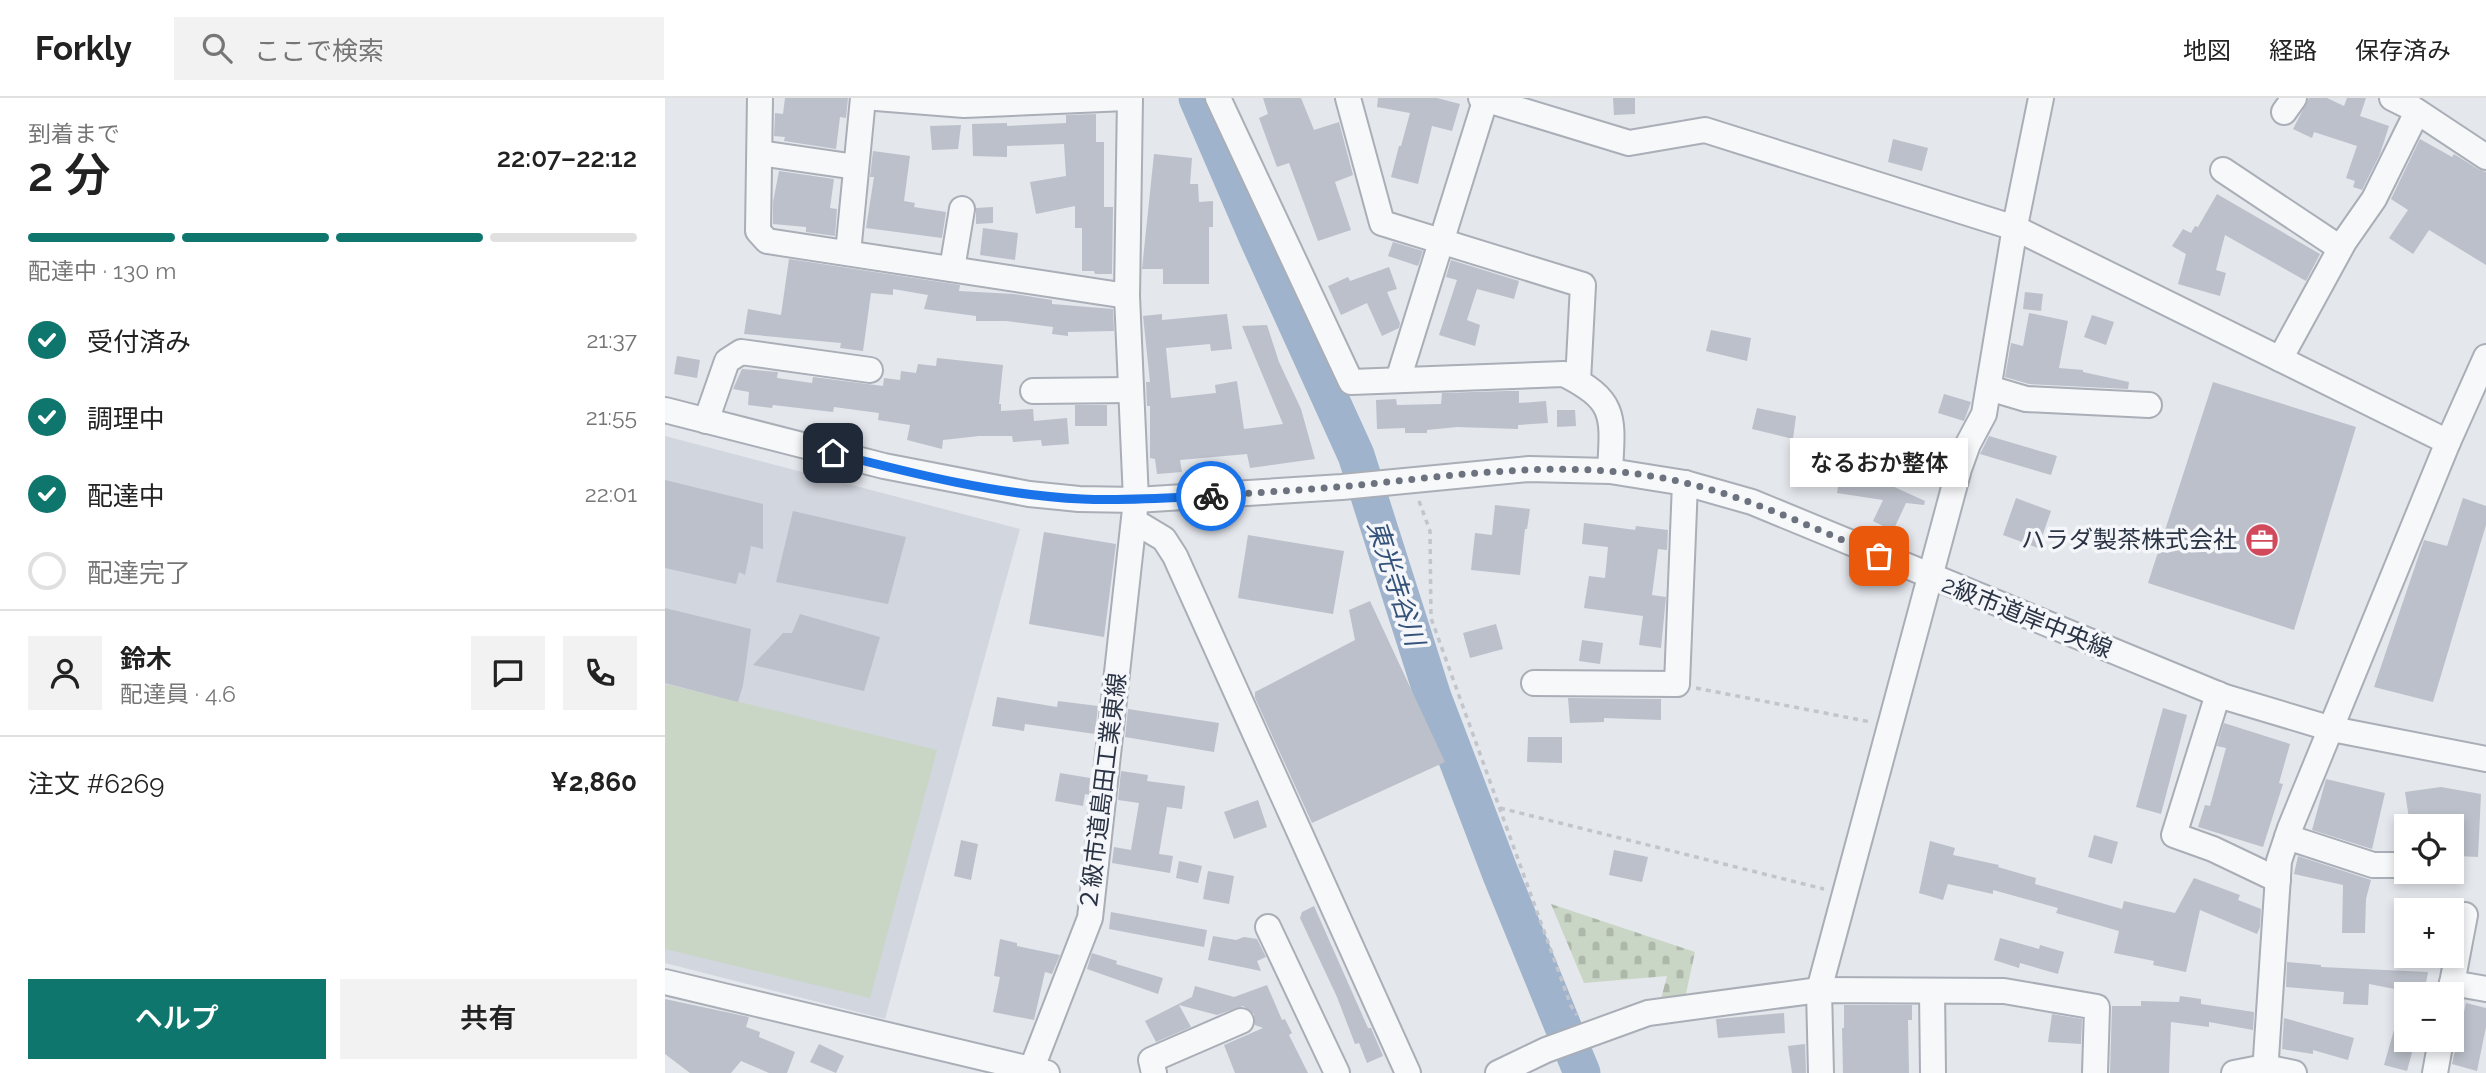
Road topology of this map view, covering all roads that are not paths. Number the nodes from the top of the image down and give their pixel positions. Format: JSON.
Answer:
{"nodes":[{"id":1,"x":760,"y":98,"type":"edge"},
{"id":2,"x":863,"y":98,"type":"edge"},
{"id":3,"x":876,"y":98,"type":"edge"},
{"id":4,"x":1128,"y":98,"type":"edge"},
{"id":5,"x":1218,"y":98,"type":"edge"},
{"id":6,"x":1348,"y":98,"type":"edge"},
{"id":7,"x":1484,"y":98,"type":"edge"},
{"id":8,"x":2041,"y":98,"type":"edge"},
{"id":9,"x":2392,"y":98,"type":"edge"},
{"id":10,"x":983,"y":101,"type":"edge"},
{"id":11,"x":2417,"y":111,"type":"junction"},
{"id":12,"x":760,"y":153,"type":"junction"},
{"id":13,"x":2486,"y":157,"type":"edge"},
{"id":14,"x":856,"y":167,"type":"junction"},
{"id":15,"x":2223,"y":170,"type":"dead end"},
{"id":16,"x":962,"y":209,"type":"dead end"},
{"id":17,"x":2015,"y":228,"type":"junction"},
{"id":18,"x":1441,"y":242,"type":"junction"},
{"id":19,"x":2340,"y":248,"type":"junction"},
{"id":20,"x":848,"y":253,"type":"junction"},
{"id":21,"x":951,"y":269,"type":"junction"},
{"id":22,"x":1127,"y":296,"type":"junction"},
{"id":23,"x":2486,"y":357,"type":"edge"},
{"id":24,"x":2280,"y":359,"type":"junction"},
{"id":25,"x":870,"y":370,"type":"dead end"},
{"id":26,"x":1398,"y":380,"type":"junction"},
{"id":27,"x":1578,"y":381,"type":"junction"},
{"id":28,"x":2481,"y":386,"type":"edge"},
{"id":29,"x":1989,"y":388,"type":"junction"},
{"id":30,"x":1131,"y":390,"type":"junction"},
{"id":31,"x":1033,"y":391,"type":"dead end"},
{"id":32,"x":2150,"y":405,"type":"dead end"},
{"id":33,"x":665,"y":410,"type":"edge"},
{"id":34,"x":706,"y":421,"type":"junction"},
{"id":35,"x":2448,"y":442,"type":"junction"},
{"id":36,"x":1609,"y":471,"type":"junction"},
{"id":37,"x":1685,"y":483,"type":"junction"},
{"id":38,"x":1135,"y":511,"type":"junction"},
{"id":39,"x":1930,"y":578,"type":"junction"},
{"id":40,"x":1534,"y":682,"type":"dead end"},
{"id":41,"x":2218,"y":694,"type":"junction"},
{"id":42,"x":2332,"y":729,"type":"junction"},
{"id":43,"x":2486,"y":759,"type":"edge"},
{"id":44,"x":2287,"y":837,"type":"junction"},
{"id":45,"x":2394,"y":865,"type":"edge"},
{"id":46,"x":2278,"y":880,"type":"junction"},
{"id":47,"x":2465,"y":915,"type":"dead end"},
{"id":48,"x":1268,"y":927,"type":"dead end"},
{"id":49,"x":665,"y":982,"type":"edge"},
{"id":50,"x":2452,"y":982,"type":"edge"},
{"id":51,"x":2464,"y":988,"type":"edge"},
{"id":52,"x":2486,"y":989,"type":"edge"},
{"id":53,"x":1819,"y":990,"type":"junction"},
{"id":54,"x":1932,"y":991,"type":"junction"},
{"id":55,"x":1241,"y":1021,"type":"dead end"},
{"id":56,"x":2439,"y":1052,"type":"edge"},
{"id":57,"x":2265,"y":1070,"type":"edge"},
{"id":58,"x":1037,"y":1072,"type":"edge"},
{"id":59,"x":1154,"y":1073,"type":"edge"},
{"id":60,"x":1337,"y":1073,"type":"edge"},
{"id":61,"x":1408,"y":1073,"type":"edge"},
{"id":62,"x":1498,"y":1073,"type":"edge"},
{"id":63,"x":1821,"y":1073,"type":"edge"},
{"id":64,"x":1933,"y":1073,"type":"edge"},
{"id":65,"x":2095,"y":1073,"type":"edge"},
{"id":66,"x":2234,"y":1073,"type":"edge"},
{"id":67,"x":2294,"y":1073,"type":"edge"},
{"id":68,"x":2435,"y":1073,"type":"edge"}],
"edges":[{"from":1,"to":12,"type":"street"},
{"from":2,"to":14,"type":"street"},
{"from":3,"to":10,"type":"street"},
{"from":4,"to":10,"type":"street"},
{"from":4,"to":22,"type":"street","name":"２級市道島田工業東線"},
{"from":5,"to":26,"type":"street"},
{"from":6,"to":18,"type":"street"},
{"from":7,"to":17,"type":"street"},
{"from":7,"to":18,"type":"street"},
{"from":8,"to":17,"type":"street"},
{"from":9,"to":11,"type":"street"},
{"from":11,"to":13,"type":"street"},
{"from":11,"to":19,"type":"street"},
{"from":12,"to":14,"type":"street"},
{"from":12,"to":20,"type":"street"},
{"from":14,"to":20,"type":"street"},
{"from":15,"to":19,"type":"street"},
{"from":16,"to":21,"type":"street"},
{"from":17,"to":24,"type":"street"},
{"from":17,"to":29,"type":"street"},
{"from":18,"to":26,"type":"street"},
{"from":18,"to":27,"type":"street"},
{"from":19,"to":24,"type":"street"},
{"from":20,"to":21,"type":"street"},
{"from":21,"to":22,"type":"street"},
{"from":22,"to":30,"type":"street","name":"２級市道島田工業東線"},
{"from":23,"to":28,"type":"street"},
{"from":24,"to":35,"type":"street"},
{"from":25,"to":34,"type":"street"},
{"from":26,"to":27,"type":"street"},
{"from":27,"to":36,"type":"street"},
{"from":28,"to":35,"type":"street"},
{"from":29,"to":32,"type":"street"},
{"from":29,"to":39,"type":"street"},
{"from":30,"to":31,"type":"street"},
{"from":30,"to":38,"type":"street","name":"２級市道島田工業東線"},
{"from":33,"to":34,"type":"street","name":"2級市道岸中央線"},
{"from":34,"to":38,"type":"street","name":"2級市道岸中央線"},
{"from":35,"to":42,"type":"street"},
{"from":36,"to":37,"type":"street","name":"2級市道岸中央線"},
{"from":36,"to":38,"type":"street","name":"2級市道岸中央線"},
{"from":37,"to":39,"type":"street","name":"2級市道岸中央線"},
{"from":37,"to":40,"type":"street"},
{"from":38,"to":58,"type":"street","name":"２級市道島田工業東線"},
{"from":38,"to":61,"type":"street"},
{"from":39,"to":41,"type":"street","name":"2級市道岸中央線"},
{"from":39,"to":53,"type":"street"},
{"from":41,"to":42,"type":"street","name":"2級市道岸中央線"},
{"from":41,"to":46,"type":"street"},
{"from":42,"to":43,"type":"street","name":"2級市道岸中央線"},
{"from":42,"to":44,"type":"street"},
{"from":44,"to":45,"type":"street"},
{"from":44,"to":46,"type":"street"},
{"from":46,"to":57,"type":"street"},
{"from":47,"to":50,"type":"street"},
{"from":48,"to":60,"type":"street"},
{"from":49,"to":58,"type":"street"},
{"from":51,"to":52,"type":"street"},
{"from":53,"to":54,"type":"street"},
{"from":53,"to":62,"type":"street"},
{"from":53,"to":63,"type":"street"},
{"from":54,"to":64,"type":"street"},
{"from":54,"to":65,"type":"street"},
{"from":55,"to":59,"type":"street"},
{"from":56,"to":68,"type":"street"},
{"from":57,"to":66,"type":"street"},
{"from":57,"to":67,"type":"street"}]}
